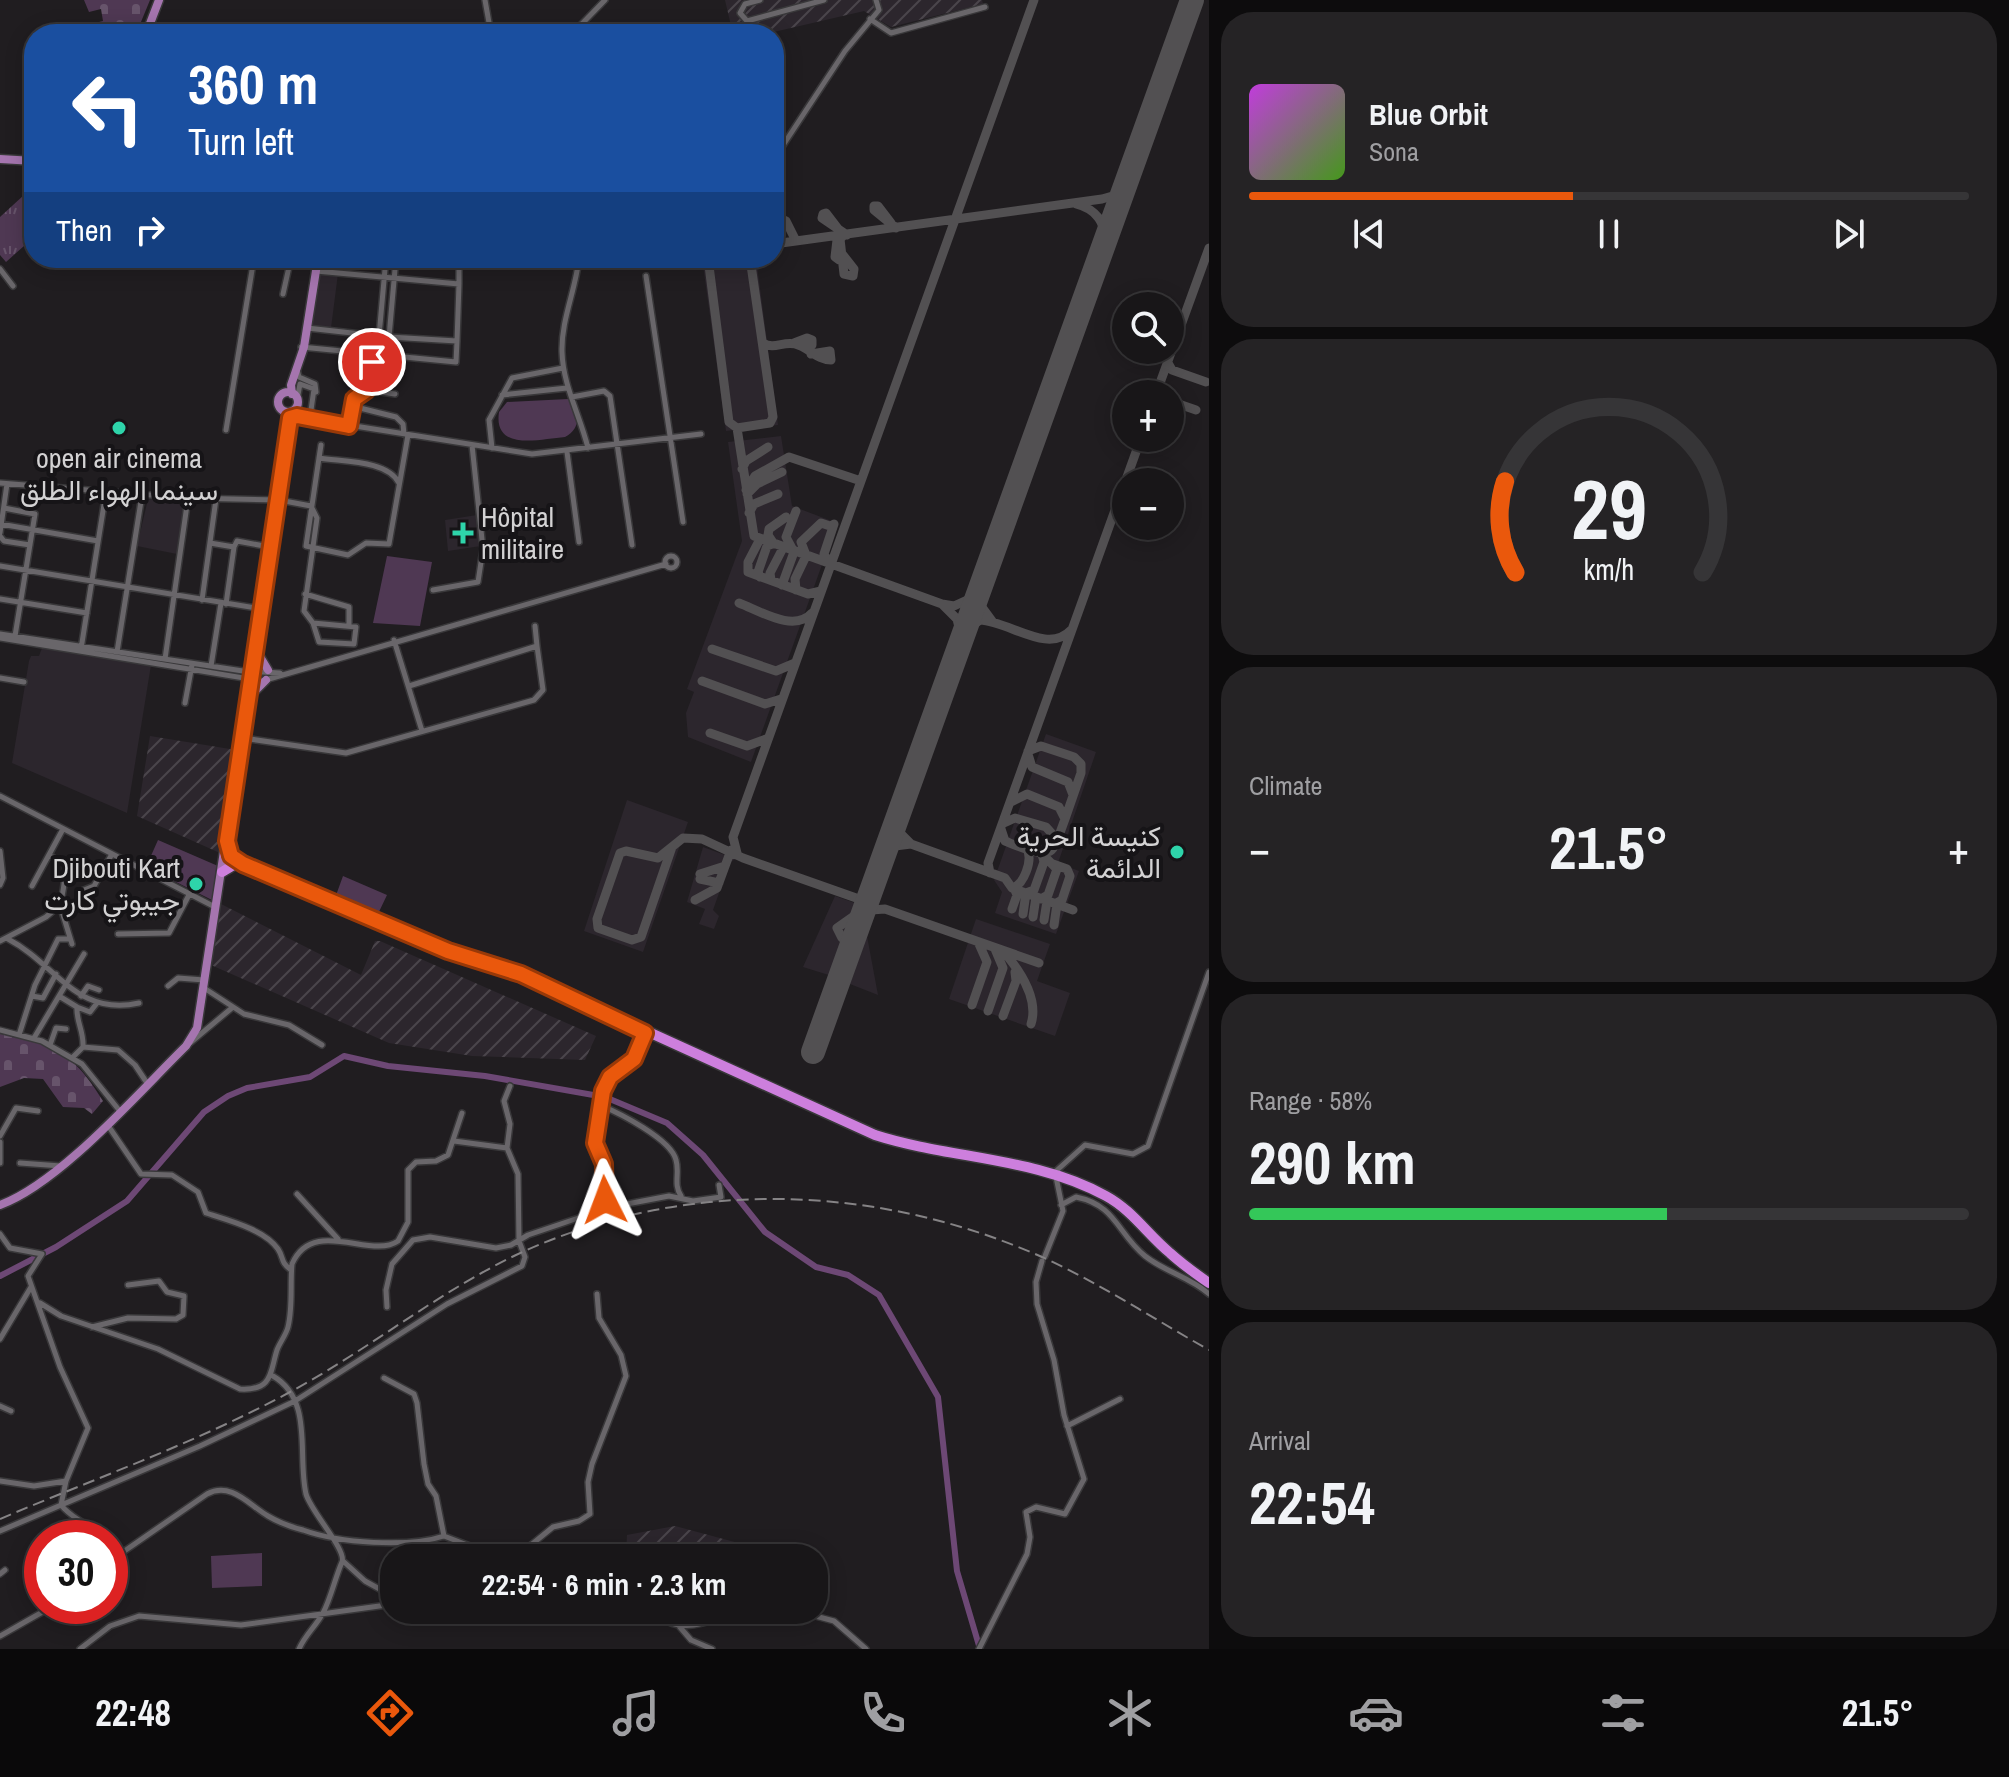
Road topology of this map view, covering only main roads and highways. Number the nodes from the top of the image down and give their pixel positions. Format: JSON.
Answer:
{"nodes":[{"id":1,"x":156,"y":0,"type":"edge"},
{"id":2,"x":147,"y":24,"type":"edge"},
{"id":3,"x":0,"y":159,"type":"edge"},
{"id":4,"x":24,"y":160,"type":"edge"},
{"id":5,"x":316,"y":268,"type":"edge"},
{"id":6,"x":302,"y":345,"type":"junction"},
{"id":7,"x":292,"y":406,"type":"junction"},
{"id":8,"x":281,"y":409,"type":"junction"},
{"id":9,"x":286,"y":445,"type":"junction"},
{"id":10,"x":256,"y":650,"type":"junction"},
{"id":11,"x":249,"y":697,"type":"junction"},
{"id":12,"x":227,"y":841,"type":"junction"},
{"id":13,"x":239,"y":862,"type":"junction"},
{"id":14,"x":223,"y":864,"type":"junction"},
{"id":15,"x":0,"y":1205,"type":"edge"},
{"id":16,"x":1209,"y":1283,"type":"edge"}],
"edges":[{"from":1,"to":2,"type":"main road"},
{"from":3,"to":4,"type":"main road"},
{"from":5,"to":6,"type":"main road"},
{"from":6,"to":7,"type":"main road"},
{"from":6,"to":7,"type":"main road"},
{"from":7,"to":8,"type":"main road"},
{"from":7,"to":8,"type":"main road"},
{"from":7,"to":9,"type":"main road"},
{"from":8,"to":9,"type":"main road"},
{"from":9,"to":10,"type":"main road"},
{"from":10,"to":11,"type":"main road"},
{"from":10,"to":11,"type":"main road"},
{"from":11,"to":12,"type":"main road"},
{"from":12,"to":13,"type":"highway"},
{"from":12,"to":14,"type":"main road"},
{"from":13,"to":14,"type":"highway"},
{"from":13,"to":14,"type":"highway"},
{"from":13,"to":16,"type":"highway"},
{"from":14,"to":15,"type":"main road"}]}
